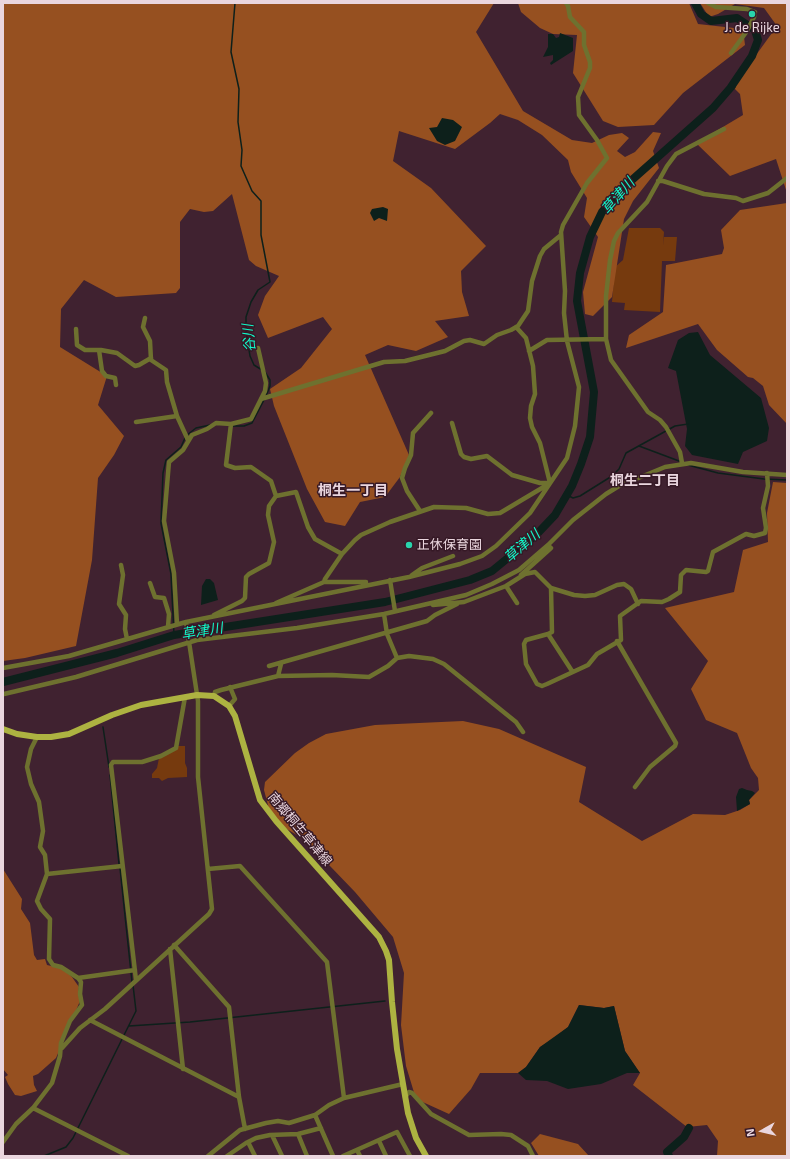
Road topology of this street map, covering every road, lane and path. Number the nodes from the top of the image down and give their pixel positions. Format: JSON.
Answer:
{"nodes":[{"id":1,"x":566,"y":3,"type":"edge"},
{"id":2,"x":708,"y":3,"type":"edge"},
{"id":3,"x":731,"y":53,"type":"dead end"},
{"id":4,"x":724,"y":129,"type":"dead end"},
{"id":5,"x":787,"y":178,"type":"edge"},
{"id":6,"x":658,"y":181,"type":"junction"},
{"id":7,"x":561,"y":235,"type":"junction"},
{"id":8,"x":145,"y":318,"type":"dead end"},
{"id":9,"x":516,"y":327,"type":"junction"},
{"id":10,"x":76,"y":329,"type":"dead end"},
{"id":11,"x":604,"y":339,"type":"junction"},
{"id":12,"x":567,"y":341,"type":"junction"},
{"id":13,"x":258,"y":348,"type":"dead end"},
{"id":14,"x":99,"y":350,"type":"junction"},
{"id":15,"x":529,"y":351,"type":"junction"},
{"id":16,"x":151,"y":358,"type":"junction"},
{"id":17,"x":116,"y":385,"type":"dead end"},
{"id":18,"x":261,"y":399,"type":"junction"},
{"id":19,"x":431,"y":413,"type":"dead end"},
{"id":20,"x":177,"y":416,"type":"junction"},
{"id":21,"x":136,"y":422,"type":"dead end"},
{"id":22,"x":452,"y":423,"type":"dead end"},
{"id":23,"x":231,"y":424,"type":"junction"},
{"id":24,"x":188,"y":440,"type":"junction"},
{"id":25,"x":682,"y":463,"type":"junction"},
{"id":26,"x":767,"y":474,"type":"junction"},
{"id":27,"x":787,"y":475,"type":"edge"},
{"id":28,"x":550,"y":483,"type":"junction"},
{"id":29,"x":276,"y":496,"type":"junction"},
{"id":30,"x":420,"y":511,"type":"junction"},
{"id":31,"x":548,"y":545,"type":"junction"},
{"id":32,"x":342,"y":554,"type":"junction"},
{"id":33,"x":453,"y":556,"type":"dead end"},
{"id":34,"x":121,"y":565,"type":"dead end"},
{"id":35,"x":409,"y":577,"type":"junction"},
{"id":36,"x":517,"y":579,"type":"junction"},
{"id":37,"x":390,"y":581,"type":"junction"},
{"id":38,"x":324,"y":582,"type":"junction"},
{"id":39,"x":376,"y":582,"type":"junction"},
{"id":40,"x":150,"y":583,"type":"dead end"},
{"id":41,"x":506,"y":586,"type":"junction"},
{"id":42,"x":551,"y":588,"type":"junction"},
{"id":43,"x":431,"y":603,"type":"junction"},
{"id":44,"x":517,"y":603,"type":"dead end"},
{"id":45,"x":457,"y":604,"type":"junction"},
{"id":46,"x":638,"y":604,"type":"junction"},
{"id":47,"x":274,"y":605,"type":"junction"},
{"id":48,"x":394,"y":609,"type":"junction"},
{"id":49,"x":384,"y":614,"type":"junction"},
{"id":50,"x":214,"y":616,"type":"junction"},
{"id":51,"x":177,"y":624,"type":"junction"},
{"id":52,"x":186,"y":624,"type":"junction"},
{"id":53,"x":168,"y":627,"type":"junction"},
{"id":54,"x":387,"y":634,"type":"junction"},
{"id":55,"x":548,"y":634,"type":"junction"},
{"id":56,"x":127,"y":639,"type":"junction"},
{"id":57,"x":189,"y":642,"type":"junction"},
{"id":58,"x":617,"y":642,"type":"junction"},
{"id":59,"x":398,"y":658,"type":"junction"},
{"id":60,"x":281,"y":664,"type":"junction"},
{"id":61,"x":270,"y":666,"type":"dead end"},
{"id":62,"x":3,"y":668,"type":"edge"},
{"id":63,"x":572,"y":671,"type":"junction"},
{"id":64,"x":278,"y":676,"type":"junction"},
{"id":65,"x":230,"y":687,"type":"junction"},
{"id":66,"x":4,"y":694,"type":"edge"},
{"id":67,"x":197,"y":695,"type":"junction"},
{"id":68,"x":214,"y":696,"type":"junction"},
{"id":69,"x":185,"y":697,"type":"junction"},
{"id":70,"x":229,"y":706,"type":"junction"},
{"id":71,"x":3,"y":729,"type":"edge"},
{"id":72,"x":523,"y":732,"type":"dead end"},
{"id":73,"x":37,"y":737,"type":"junction"},
{"id":74,"x":635,"y":786,"type":"dead end"},
{"id":75,"x":122,"y":866,"type":"junction"},
{"id":76,"x":208,"y":869,"type":"junction"},
{"id":77,"x":47,"y":874,"type":"junction"},
{"id":78,"x":174,"y":946,"type":"junction"},
{"id":79,"x":170,"y":950,"type":"junction"},
{"id":80,"x":134,"y":970,"type":"junction"},
{"id":81,"x":78,"y":978,"type":"junction"},
{"id":82,"x":136,"y":980,"type":"junction"},
{"id":83,"x":90,"y":1020,"type":"junction"},
{"id":84,"x":62,"y":1048,"type":"junction"},
{"id":85,"x":183,"y":1069,"type":"junction"},
{"id":86,"x":403,"y":1084,"type":"junction"},
{"id":87,"x":238,"y":1097,"type":"junction"},
{"id":88,"x":405,"y":1097,"type":"junction"},
{"id":89,"x":344,"y":1098,"type":"junction"},
{"id":90,"x":34,"y":1108,"type":"junction"},
{"id":91,"x":315,"y":1115,"type":"junction"},
{"id":92,"x":321,"y":1128,"type":"junction"},
{"id":93,"x":245,"y":1129,"type":"junction"},
{"id":94,"x":298,"y":1134,"type":"junction"},
{"id":95,"x":272,"y":1135,"type":"junction"},
{"id":96,"x":379,"y":1141,"type":"junction"},
{"id":97,"x":3,"y":1142,"type":"edge"},
{"id":98,"x":248,"y":1142,"type":"junction"},
{"id":99,"x":357,"y":1150,"type":"junction"},
{"id":100,"x":128,"y":1156,"type":"edge"},
{"id":101,"x":208,"y":1156,"type":"edge"},
{"id":102,"x":228,"y":1156,"type":"edge"},
{"id":103,"x":255,"y":1156,"type":"edge"},
{"id":104,"x":282,"y":1156,"type":"edge"},
{"id":105,"x":307,"y":1156,"type":"edge"},
{"id":106,"x":334,"y":1156,"type":"edge"},
{"id":107,"x":343,"y":1156,"type":"edge"},
{"id":108,"x":360,"y":1156,"type":"edge"},
{"id":109,"x":386,"y":1156,"type":"edge"},
{"id":110,"x":410,"y":1156,"type":"edge"},
{"id":111,"x":426,"y":1156,"type":"edge"},
{"id":112,"x":533,"y":1156,"type":"edge"}],
"edges":[{"from":1,"to":7,"type":"street"},
{"from":2,"to":3,"type":"street"},
{"from":4,"to":6,"type":"street"},
{"from":5,"to":6,"type":"street"},
{"from":6,"to":11,"type":"street"},
{"from":7,"to":9,"type":"street"},
{"from":7,"to":12,"type":"street"},
{"from":8,"to":16,"type":"street"},
{"from":9,"to":15,"type":"street"},
{"from":9,"to":18,"type":"street"},
{"from":10,"to":14,"type":"street"},
{"from":11,"to":12,"type":"street"},
{"from":11,"to":25,"type":"street"},
{"from":12,"to":15,"type":"street"},
{"from":12,"to":28,"type":"street"},
{"from":13,"to":18,"type":"street"},
{"from":14,"to":16,"type":"street"},
{"from":14,"to":17,"type":"street"},
{"from":15,"to":28,"type":"street"},
{"from":16,"to":20,"type":"street"},
{"from":18,"to":23,"type":"street"},
{"from":19,"to":30,"type":"street"},
{"from":20,"to":21,"type":"street"},
{"from":20,"to":24,"type":"street"},
{"from":22,"to":28,"type":"street"},
{"from":23,"to":24,"type":"street"},
{"from":23,"to":29,"type":"street"},
{"from":24,"to":51,"type":"street"},
{"from":25,"to":26,"type":"street"},
{"from":25,"to":31,"type":"street"},
{"from":26,"to":27,"type":"street"},
{"from":26,"to":46,"type":"street"},
{"from":28,"to":30,"type":"street"},
{"from":28,"to":35,"type":"street"},
{"from":29,"to":32,"type":"street"},
{"from":29,"to":50,"type":"street"},
{"from":30,"to":32,"type":"street"},
{"from":31,"to":36,"type":"street"},
{"from":31,"to":43,"type":"street"},
{"from":32,"to":38,"type":"street"},
{"from":33,"to":35,"type":"street"},
{"from":34,"to":56,"type":"street"},
{"from":35,"to":37,"type":"street"},
{"from":36,"to":41,"type":"street"},
{"from":36,"to":42,"type":"street"},
{"from":37,"to":39,"type":"street"},
{"from":37,"to":48,"type":"street"},
{"from":38,"to":39,"type":"street"},
{"from":38,"to":47,"type":"street"},
{"from":39,"to":47,"type":"street"},
{"from":40,"to":53,"type":"street"},
{"from":41,"to":44,"type":"street"},
{"from":41,"to":45,"type":"street"},
{"from":42,"to":46,"type":"street"},
{"from":42,"to":55,"type":"street"},
{"from":43,"to":45,"type":"street"},
{"from":43,"to":48,"type":"street"},
{"from":45,"to":54,"type":"street"},
{"from":46,"to":58,"type":"street"},
{"from":47,"to":50,"type":"street"},
{"from":48,"to":49,"type":"street"},
{"from":49,"to":54,"type":"street"},
{"from":49,"to":57,"type":"street"},
{"from":50,"to":52,"type":"street"},
{"from":51,"to":52,"type":"street"},
{"from":51,"to":53,"type":"street"},
{"from":52,"to":57,"type":"street"},
{"from":53,"to":56,"type":"street"},
{"from":54,"to":59,"type":"street"},
{"from":54,"to":60,"type":"street"},
{"from":55,"to":63,"type":"street"},
{"from":55,"to":63,"type":"street"},
{"from":56,"to":62,"type":"street"},
{"from":57,"to":66,"type":"street"},
{"from":57,"to":67,"type":"street"},
{"from":58,"to":63,"type":"street"},
{"from":58,"to":74,"type":"street"},
{"from":59,"to":64,"type":"street"},
{"from":59,"to":72,"type":"street"},
{"from":60,"to":61,"type":"street"},
{"from":60,"to":64,"type":"street"},
{"from":64,"to":65,"type":"street"},
{"from":65,"to":68,"type":"street"},
{"from":65,"to":70,"type":"street"},
{"from":67,"to":68,"type":"main road"},
{"from":67,"to":69,"type":"main road"},
{"from":67,"to":76,"type":"street"},
{"from":68,"to":70,"type":"main road","name":"南郷桐生草津線"},
{"from":69,"to":73,"type":"main road"},
{"from":69,"to":75,"type":"street"},
{"from":70,"to":86,"type":"main road","name":"南郷桐生草津線"},
{"from":71,"to":73,"type":"main road"},
{"from":73,"to":77,"type":"street"},
{"from":75,"to":77,"type":"street"},
{"from":75,"to":80,"type":"street"},
{"from":76,"to":78,"type":"street"},
{"from":76,"to":89,"type":"street"},
{"from":77,"to":81,"type":"street"},
{"from":78,"to":79,"type":"street"},
{"from":78,"to":87,"type":"street"},
{"from":79,"to":82,"type":"street"},
{"from":79,"to":85,"type":"street"},
{"from":80,"to":81,"type":"street"},
{"from":80,"to":82,"type":"street"},
{"from":81,"to":84,"type":"street"},
{"from":82,"to":83,"type":"street"},
{"from":83,"to":84,"type":"street"},
{"from":83,"to":85,"type":"street"},
{"from":84,"to":90,"type":"street"},
{"from":85,"to":87,"type":"street"},
{"from":86,"to":88,"type":"main road","name":"南郷桐生草津線"},
{"from":86,"to":89,"type":"street"},
{"from":87,"to":93,"type":"street"},
{"from":88,"to":111,"type":"main road","name":"南郷桐生草津線"},
{"from":88,"to":112,"type":"street"},
{"from":89,"to":91,"type":"street"},
{"from":90,"to":97,"type":"street"},
{"from":90,"to":100,"type":"street"},
{"from":91,"to":92,"type":"street"},
{"from":91,"to":93,"type":"street"},
{"from":92,"to":94,"type":"street"},
{"from":92,"to":106,"type":"street"},
{"from":93,"to":101,"type":"street"},
{"from":94,"to":95,"type":"street"},
{"from":94,"to":105,"type":"street"},
{"from":95,"to":98,"type":"street"},
{"from":95,"to":104,"type":"street"},
{"from":96,"to":99,"type":"street"},
{"from":96,"to":109,"type":"street"},
{"from":96,"to":110,"type":"street"},
{"from":98,"to":102,"type":"street"},
{"from":98,"to":103,"type":"street"},
{"from":99,"to":107,"type":"street"},
{"from":99,"to":108,"type":"street"}]}
